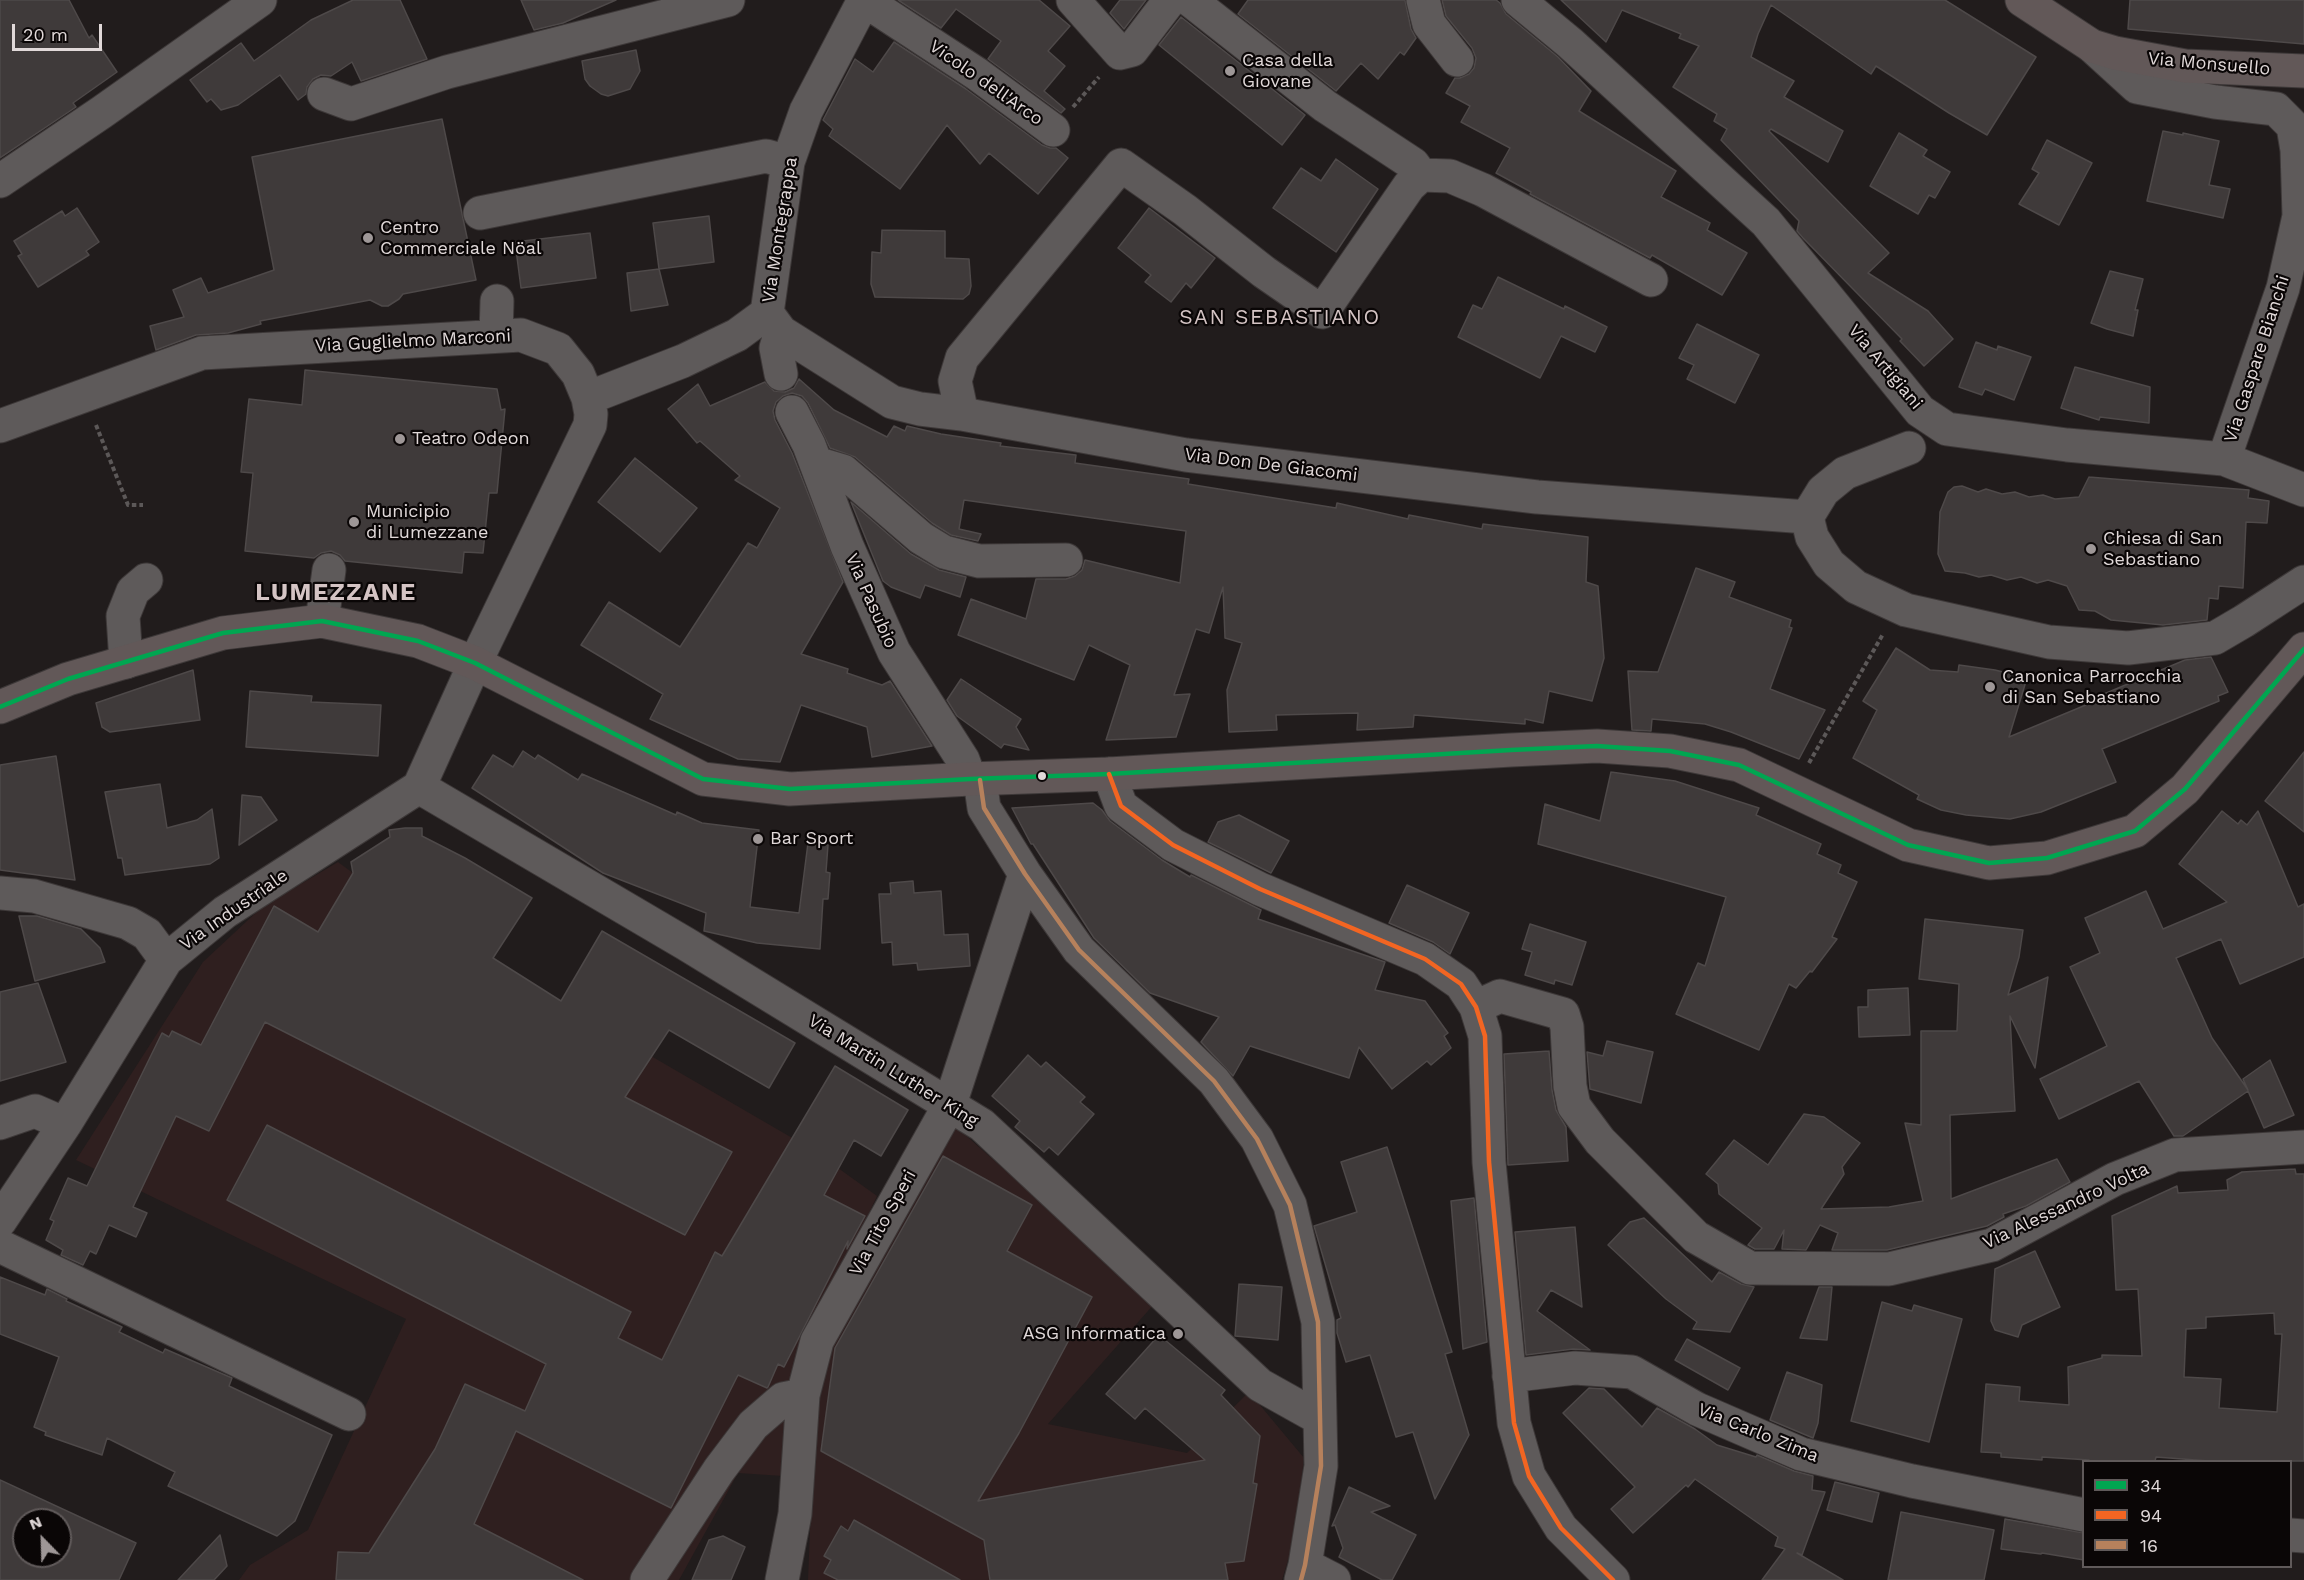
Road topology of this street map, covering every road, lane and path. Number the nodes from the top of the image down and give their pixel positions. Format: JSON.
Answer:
{"nodes":[{"id":1,"x":260,"y":0,"type":"edge"},
{"id":2,"x":728,"y":0,"type":"edge"},
{"id":3,"x":1073,"y":0,"type":"edge"},
{"id":4,"x":1170,"y":0,"type":"edge"},
{"id":5,"x":1190,"y":0,"type":"edge"},
{"id":6,"x":1423,"y":0,"type":"edge"},
{"id":7,"x":2022,"y":0,"type":"edge"},
{"id":8,"x":855,"y":5,"type":"edge"},
{"id":9,"x":1536,"y":6,"type":"edge"},
{"id":10,"x":2092,"y":46,"type":"junction"},
{"id":11,"x":1120,"y":53,"type":"junction"},
{"id":12,"x":1456,"y":60,"type":"dead end"},
{"id":13,"x":2304,"y":71,"type":"edge"},
{"id":14,"x":324,"y":94,"type":"dead end"},
{"id":15,"x":1053,"y":130,"type":"joint"},
{"id":16,"x":788,"y":162,"type":"junction"},
{"id":17,"x":1421,"y":176,"type":"junction"},
{"id":18,"x":0,"y":181,"type":"edge"},
{"id":19,"x":480,"y":213,"type":"dead end"},
{"id":20,"x":1651,"y":280,"type":"dead end"},
{"id":21,"x":497,"y":301,"type":"dead end"},
{"id":22,"x":774,"y":322,"type":"junction"},
{"id":23,"x":496,"y":336,"type":"junction"},
{"id":24,"x":781,"y":374,"type":"dead end"},
{"id":25,"x":588,"y":398,"type":"junction"},
{"id":26,"x":792,"y":412,"type":"dead end"},
{"id":27,"x":962,"y":414,"type":"junction"},
{"id":28,"x":94,"y":419,"type":"dead end"},
{"id":29,"x":0,"y":426,"type":"edge"},
{"id":30,"x":1909,"y":448,"type":"dead end"},
{"id":31,"x":2211,"y":458,"type":"junction"},
{"id":32,"x":816,"y":463,"type":"junction"},
{"id":33,"x":2304,"y":490,"type":"edge"},
{"id":34,"x":142,"y":505,"type":"dead end"},
{"id":35,"x":1807,"y":517,"type":"junction"},
{"id":36,"x":1066,"y":560,"type":"dead end"},
{"id":37,"x":327,"y":570,"type":"dead end"},
{"id":38,"x":146,"y":580,"type":"dead end"},
{"id":39,"x":2304,"y":582,"type":"edge"},
{"id":40,"x":322,"y":621,"type":"junction"},
{"id":41,"x":1887,"y":627,"type":"dead end"},
{"id":42,"x":2304,"y":649,"type":"edge"},
{"id":43,"x":126,"y":662,"type":"junction"},
{"id":44,"x":475,"y":663,"type":"junction"},
{"id":45,"x":0,"y":707,"type":"edge"},
{"id":46,"x":1109,"y":774,"type":"junction"},
{"id":47,"x":975,"y":779,"type":"junction"},
{"id":48,"x":419,"y":787,"type":"junction"},
{"id":49,"x":1794,"y":789,"type":"junction"},
{"id":50,"x":1025,"y":874,"type":"junction"},
{"id":51,"x":0,"y":893,"type":"edge"},
{"id":52,"x":166,"y":960,"type":"junction"},
{"id":53,"x":1476,"y":1007,"type":"junction"},
{"id":54,"x":950,"y":1104,"type":"junction"},
{"id":55,"x":0,"y":1124,"type":"edge"},
{"id":56,"x":65,"y":1124,"type":"junction"},
{"id":57,"x":2304,"y":1147,"type":"edge"},
{"id":58,"x":0,"y":1221,"type":"edge"},
{"id":59,"x":0,"y":1246,"type":"edge"},
{"id":60,"x":1509,"y":1376,"type":"junction"},
{"id":61,"x":803,"y":1395,"type":"junction"},
{"id":62,"x":349,"y":1414,"type":"dead end"},
{"id":63,"x":1319,"y":1418,"type":"junction"},
{"id":64,"x":2082,"y":1515,"type":"edge"},
{"id":65,"x":1303,"y":1572,"type":"edge"},
{"id":66,"x":647,"y":1580,"type":"edge"},
{"id":67,"x":782,"y":1580,"type":"edge"},
{"id":68,"x":1334,"y":1580,"type":"edge"},
{"id":69,"x":1613,"y":1580,"type":"edge"}],
"edges":[{"from":1,"to":18,"type":"street"},
{"from":2,"to":14,"type":"street"},
{"from":3,"to":11,"type":"street"},
{"from":4,"to":11,"type":"street"},
{"from":5,"to":17,"type":"street"},
{"from":6,"to":12,"type":"street"},
{"from":7,"to":10,"type":"main road","name":"Via Monsuello"},
{"from":8,"to":15,"type":"street","name":"Vicolo dell'Arco"},
{"from":8,"to":16,"type":"street","name":"Via Montegrappa"},
{"from":9,"to":31,"type":"street","name":"Via Artigiani"},
{"from":10,"to":13,"type":"main road","name":"Via Monsuello"},
{"from":10,"to":31,"type":"street","name":"Via Gaspare Bianchi"},
{"from":11,"to":15,"type":"path","name":"Vicolo dell'Arco"},
{"from":16,"to":19,"type":"street"},
{"from":16,"to":22,"type":"street","name":"Via Montegrappa"},
{"from":17,"to":20,"type":"street"},
{"from":17,"to":27,"type":"street"},
{"from":21,"to":23,"type":"street"},
{"from":22,"to":24,"type":"street"},
{"from":22,"to":25,"type":"street","name":"Via Montegrappa"},
{"from":22,"to":27,"type":"street","name":"Via Don De Giacomi"},
{"from":23,"to":25,"type":"street","name":"Via Guglielmo Marconi"},
{"from":23,"to":29,"type":"street","name":"Via Guglielmo Marconi"},
{"from":25,"to":44,"type":"street","name":"Via Guglielmo Marconi"},
{"from":26,"to":32,"type":"street","name":"Via Pasubio"},
{"from":27,"to":35,"type":"street","name":"Via Don De Giacomi"},
{"from":28,"to":34,"type":"path"},
{"from":30,"to":35,"type":"street"},
{"from":31,"to":33,"type":"street","name":"Via Artigiani"},
{"from":32,"to":36,"type":"street"},
{"from":32,"to":47,"type":"street","name":"Via Pasubio"},
{"from":35,"to":39,"type":"street"},
{"from":37,"to":40,"type":"street"},
{"from":38,"to":43,"type":"street"},
{"from":40,"to":43,"type":"main road"},
{"from":40,"to":44,"type":"main road"},
{"from":41,"to":49,"type":"path"},
{"from":42,"to":49,"type":"main road"},
{"from":43,"to":45,"type":"main road"},
{"from":44,"to":47,"type":"main road"},
{"from":44,"to":48,"type":"street"},
{"from":46,"to":47,"type":"main road"},
{"from":46,"to":49,"type":"main road"},
{"from":46,"to":53,"type":"street"},
{"from":47,"to":50,"type":"street","name":"Via Pasubio"},
{"from":48,"to":52,"type":"street","name":"Via Industriale"},
{"from":48,"to":54,"type":"street","name":"Via Martin Luther King"},
{"from":50,"to":54,"type":"street","name":"Via Tito Speri"},
{"from":50,"to":63,"type":"street","name":"Via Pasubio"},
{"from":51,"to":52,"type":"street"},
{"from":52,"to":56,"type":"street","name":"Via Industriale"},
{"from":53,"to":57,"type":"street","name":"Via Alessandro Volta"},
{"from":53,"to":60,"type":"street"},
{"from":54,"to":61,"type":"street","name":"Via Tito Speri"},
{"from":54,"to":63,"type":"street","name":"Via Martin Luther King"},
{"from":55,"to":56,"type":"street"},
{"from":56,"to":58,"type":"street","name":"Via Industriale"},
{"from":59,"to":62,"type":"street"},
{"from":60,"to":64,"type":"street","name":"Via Carlo Zima"},
{"from":60,"to":69,"type":"street"},
{"from":61,"to":66,"type":"street"},
{"from":61,"to":67,"type":"street","name":"Via Tito Speri"},
{"from":63,"to":65,"type":"street","name":"Via Pasubio"},
{"from":65,"to":68,"type":"street"}]}
